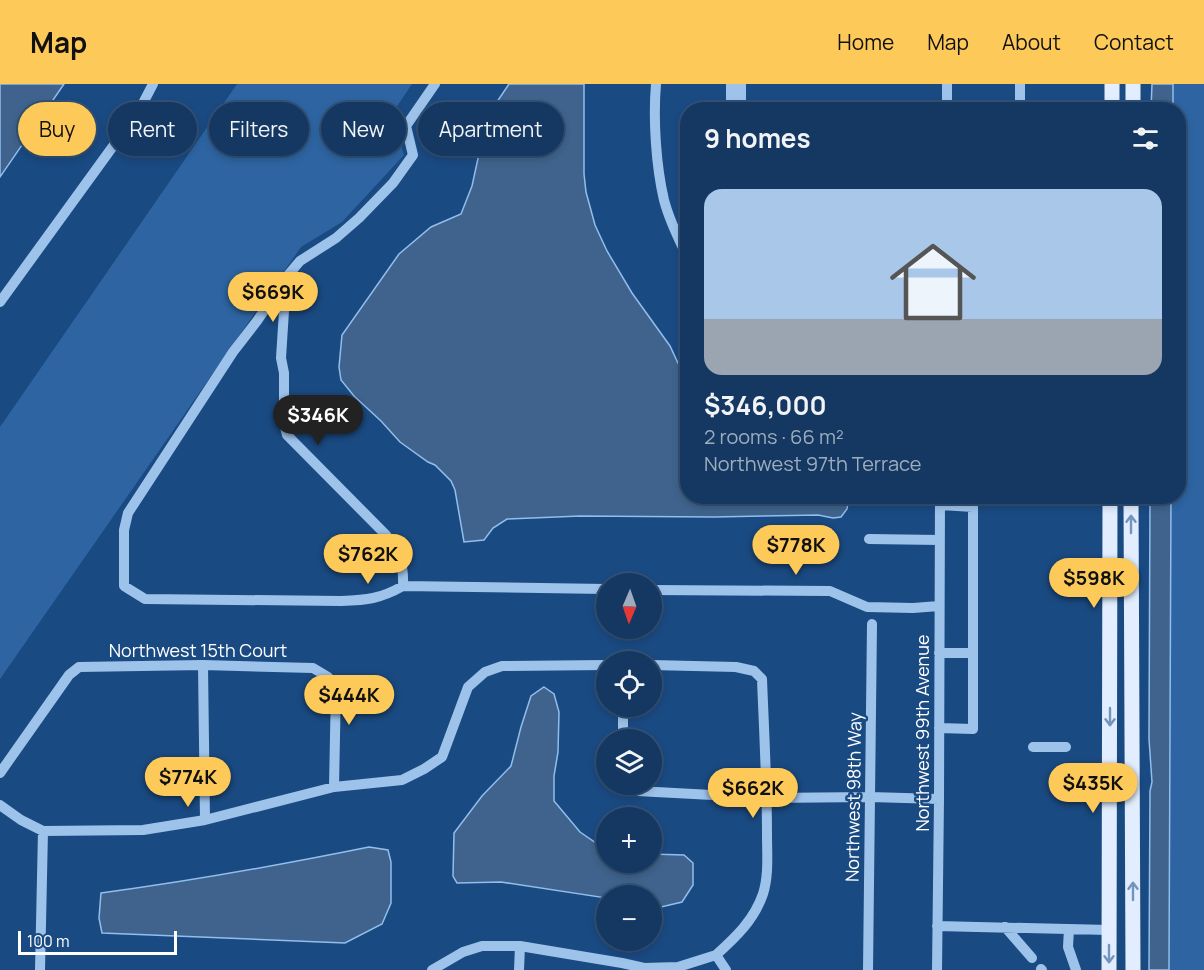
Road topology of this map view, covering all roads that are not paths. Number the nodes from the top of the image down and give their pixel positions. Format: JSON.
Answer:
{"nodes":[{"id":1,"x":153,"y":84,"type":"edge"},
{"id":2,"x":435,"y":84,"type":"edge"},
{"id":3,"x":656,"y":84,"type":"edge"},
{"id":4,"x":731,"y":84,"type":"edge"},
{"id":5,"x":741,"y":84,"type":"edge"},
{"id":6,"x":947,"y":84,"type":"edge"},
{"id":7,"x":1020,"y":84,"type":"edge"},
{"id":8,"x":1112,"y":84,"type":"edge"},
{"id":9,"x":1133,"y":84,"type":"edge"},
{"id":10,"x":731,"y":102,"type":"edge"},
{"id":11,"x":741,"y":102,"type":"edge"},
{"id":12,"x":947,"y":102,"type":"edge"},
{"id":13,"x":1020,"y":102,"type":"edge"},
{"id":14,"x":1112,"y":102,"type":"edge"},
{"id":15,"x":1133,"y":102,"type":"edge"},
{"id":16,"x":680,"y":241,"type":"edge"},
{"id":17,"x":290,"y":274,"type":"junction"},
{"id":18,"x":0,"y":302,"type":"edge"},
{"id":19,"x":941,"y":504,"type":"edge"},
{"id":20,"x":956,"y":504,"type":"edge"},
{"id":21,"x":1110,"y":504,"type":"edge"},
{"id":22,"x":1131,"y":504,"type":"edge"},
{"id":23,"x":869,"y":539,"type":"dead end"},
{"id":24,"x":940,"y":540,"type":"junction"},
{"id":25,"x":403,"y":586,"type":"junction"},
{"id":26,"x":596,"y":589,"type":"edge"},
{"id":27,"x":662,"y":590,"type":"edge"},
{"id":28,"x":939,"y":606,"type":"junction"},
{"id":29,"x":872,"y":624,"type":"dead end"},
{"id":30,"x":972,"y":652,"type":"junction"},
{"id":31,"x":939,"y":653,"type":"junction"},
{"id":32,"x":1110,"y":658,"type":"junction"},
{"id":33,"x":1131,"y":659,"type":"junction"},
{"id":34,"x":203,"y":665,"type":"junction"},
{"id":35,"x":596,"y":665,"type":"edge"},
{"id":36,"x":662,"y":665,"type":"edge"},
{"id":37,"x":939,"y":728,"type":"junction"},
{"id":38,"x":1033,"y":747,"type":"dead end"},
{"id":39,"x":1066,"y":747,"type":"dead end"},
{"id":40,"x":0,"y":773,"type":"edge"},
{"id":41,"x":334,"y":787,"type":"junction"},
{"id":42,"x":662,"y":792,"type":"edge"},
{"id":43,"x":870,"y":797,"type":"junction"},
{"id":44,"x":767,"y":798,"type":"junction"},
{"id":45,"x":939,"y":799,"type":"junction"},
{"id":46,"x":0,"y":805,"type":"edge"},
{"id":47,"x":205,"y":820,"type":"junction"},
{"id":48,"x":43,"y":831,"type":"junction"},
{"id":49,"x":937,"y":926,"type":"junction"},
{"id":50,"x":1005,"y":927,"type":"junction"},
{"id":51,"x":1069,"y":929,"type":"junction"},
{"id":52,"x":1109,"y":930,"type":"junction"},
{"id":53,"x":520,"y":946,"type":"junction"},
{"id":54,"x":716,"y":955,"type":"junction"},
{"id":55,"x":1032,"y":958,"type":"dead end"},
{"id":56,"x":445,"y":967,"type":"edge"},
{"id":57,"x":622,"y":967,"type":"edge"},
{"id":58,"x":40,"y":970,"type":"edge"},
{"id":59,"x":432,"y":970,"type":"edge"},
{"id":60,"x":519,"y":970,"type":"edge"},
{"id":61,"x":726,"y":970,"type":"edge"},
{"id":62,"x":868,"y":970,"type":"edge"},
{"id":63,"x":936,"y":970,"type":"edge"},
{"id":64,"x":1076,"y":970,"type":"edge"},
{"id":65,"x":1109,"y":970,"type":"edge"},
{"id":66,"x":1133,"y":970,"type":"edge"}],
"edges":[{"from":1,"to":18,"type":"street"},
{"from":2,"to":17,"type":"street"},
{"from":3,"to":16,"type":"street"},
{"from":4,"to":10,"type":"street"},
{"from":5,"to":11,"type":"street"},
{"from":6,"to":12,"type":"street"},
{"from":7,"to":13,"type":"street"},
{"from":8,"to":14,"type":"main road"},
{"from":9,"to":15,"type":"main road"},
{"from":17,"to":25,"type":"street"},
{"from":17,"to":25,"type":"street"},
{"from":19,"to":24,"type":"street","name":"Northwest 99th Avenue"},
{"from":20,"to":30,"type":"street"},
{"from":21,"to":32,"type":"main road"},
{"from":33,"to":22,"type":"main road","one_way":true},
{"from":23,"to":24,"type":"street"},
{"from":24,"to":28,"type":"street","name":"Northwest 99th Avenue"},
{"from":25,"to":26,"type":"street"},
{"from":27,"to":28,"type":"street"},
{"from":28,"to":31,"type":"street","name":"Northwest 99th Avenue"},
{"from":29,"to":43,"type":"street","name":"Northwest 98th Way"},
{"from":30,"to":31,"type":"street"},
{"from":30,"to":37,"type":"street"},
{"from":31,"to":37,"type":"street","name":"Northwest 99th Avenue"},
{"from":32,"to":33,"type":"street"},
{"from":32,"to":52,"type":"main road","one_way":true},
{"from":66,"to":33,"type":"main road","one_way":true},
{"from":34,"to":40,"type":"street","name":"Northwest 15th Court"},
{"from":34,"to":41,"type":"street","name":"Northwest 15th Court"},
{"from":34,"to":47,"type":"street"},
{"from":35,"to":41,"type":"street"},
{"from":36,"to":44,"type":"street"},
{"from":37,"to":45,"type":"street","name":"Northwest 99th Avenue"},
{"from":38,"to":39,"type":"street"},
{"from":41,"to":47,"type":"street"},
{"from":42,"to":44,"type":"street"},
{"from":43,"to":44,"type":"street"},
{"from":43,"to":45,"type":"street"},
{"from":43,"to":62,"type":"street","name":"Northwest 98th Way"},
{"from":44,"to":54,"type":"street"},
{"from":45,"to":49,"type":"street","name":"Northwest 99th Avenue"},
{"from":46,"to":48,"type":"street"},
{"from":47,"to":48,"type":"street"},
{"from":48,"to":58,"type":"street"},
{"from":49,"to":50,"type":"street"},
{"from":49,"to":63,"type":"street","name":"Northwest 99th Avenue"},
{"from":50,"to":51,"type":"street"},
{"from":50,"to":55,"type":"street"},
{"from":51,"to":52,"type":"street"},
{"from":51,"to":64,"type":"street"},
{"from":52,"to":65,"type":"main road","one_way":true},
{"from":53,"to":56,"type":"street"},
{"from":53,"to":57,"type":"street"},
{"from":53,"to":60,"type":"street"},
{"from":54,"to":57,"type":"street"},
{"from":54,"to":61,"type":"street"},
{"from":56,"to":59,"type":"street"}]}
